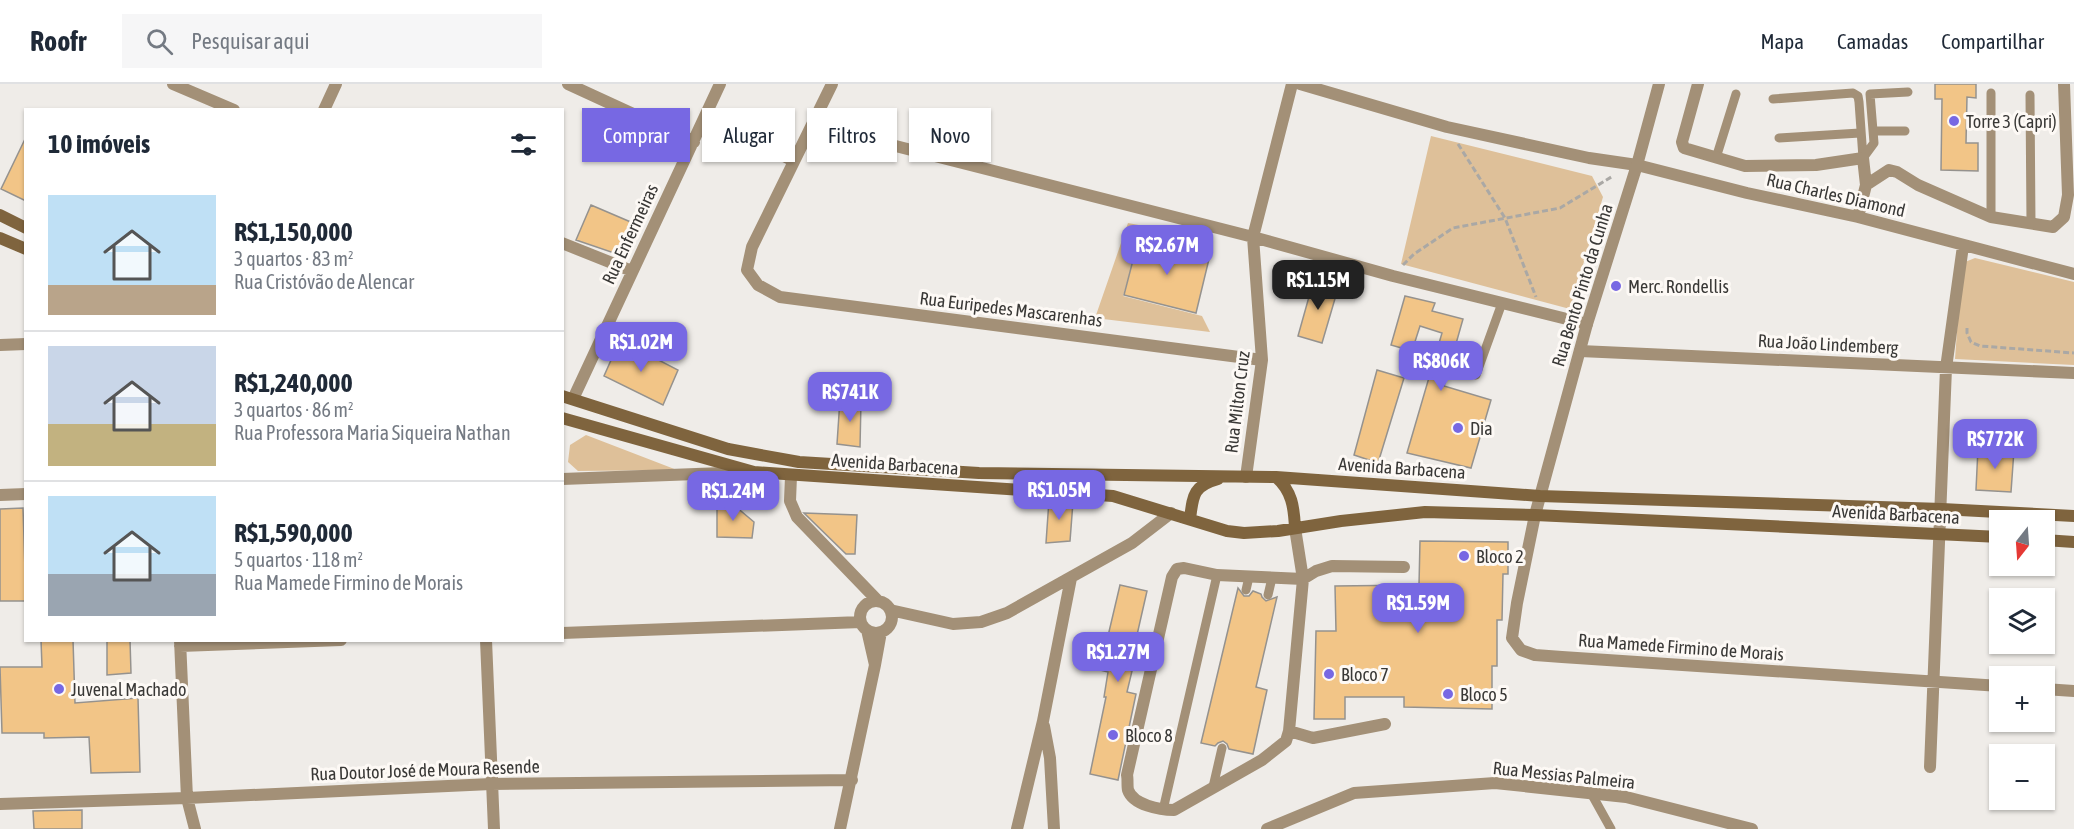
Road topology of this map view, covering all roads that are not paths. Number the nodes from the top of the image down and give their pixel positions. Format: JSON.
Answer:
{"nodes":[{"id":1,"x":173,"y":84,"type":"edge"},
{"id":2,"x":336,"y":84,"type":"edge"},
{"id":3,"x":568,"y":84,"type":"edge"},
{"id":4,"x":720,"y":84,"type":"edge"},
{"id":5,"x":832,"y":84,"type":"edge"},
{"id":6,"x":1292,"y":84,"type":"edge"},
{"id":7,"x":1300,"y":84,"type":"edge"},
{"id":8,"x":1659,"y":84,"type":"edge"},
{"id":9,"x":1698,"y":84,"type":"edge"},
{"id":10,"x":2064,"y":84,"type":"edge"},
{"id":11,"x":1908,"y":92,"type":"dead end"},
{"id":12,"x":1736,"y":93,"type":"dead end"},
{"id":13,"x":1991,"y":93,"type":"dead end"},
{"id":14,"x":2030,"y":95,"type":"dead end"},
{"id":15,"x":1773,"y":99,"type":"dead end"},
{"id":16,"x":229,"y":108,"type":"edge"},
{"id":17,"x":325,"y":108,"type":"edge"},
{"id":18,"x":709,"y":108,"type":"edge"},
{"id":19,"x":821,"y":108,"type":"edge"},
{"id":20,"x":702,"y":124,"type":"edge"},
{"id":21,"x":1905,"y":130,"type":"dead end"},
{"id":22,"x":1873,"y":131,"type":"junction"},
{"id":23,"x":1860,"y":133,"type":"junction"},
{"id":24,"x":807,"y":136,"type":"edge"},
{"id":25,"x":1779,"y":138,"type":"dead end"},
{"id":26,"x":694,"y":142,"type":"junction"},
{"id":27,"x":897,"y":146,"type":"edge"},
{"id":28,"x":1716,"y":158,"type":"junction"},
{"id":29,"x":1863,"y":158,"type":"junction"},
{"id":30,"x":795,"y":159,"type":"edge"},
{"id":31,"x":794,"y":162,"type":"edge"},
{"id":32,"x":1637,"y":165,"type":"junction"},
{"id":33,"x":1866,"y":185,"type":"junction"},
{"id":34,"x":0,"y":215,"type":"edge"},
{"id":35,"x":1858,"y":217,"type":"junction"},
{"id":36,"x":1991,"y":217,"type":"junction"},
{"id":37,"x":2031,"y":224,"type":"junction"},
{"id":38,"x":24,"y":227,"type":"edge"},
{"id":39,"x":1253,"y":237,"type":"junction"},
{"id":40,"x":0,"y":238,"type":"edge"},
{"id":41,"x":564,"y":244,"type":"edge"},
{"id":42,"x":1963,"y":246,"type":"junction"},
{"id":43,"x":24,"y":248,"type":"edge"},
{"id":44,"x":632,"y":271,"type":"junction"},
{"id":45,"x":2074,"y":274,"type":"edge"},
{"id":46,"x":1502,"y":303,"type":"junction"},
{"id":47,"x":1587,"y":324,"type":"junction"},
{"id":48,"x":24,"y":344,"type":"edge"},
{"id":49,"x":0,"y":345,"type":"edge"},
{"id":50,"x":1580,"y":351,"type":"junction"},
{"id":51,"x":1262,"y":360,"type":"junction"},
{"id":52,"x":1946,"y":368,"type":"junction"},
{"id":53,"x":2074,"y":374,"type":"edge"},
{"id":54,"x":1476,"y":375,"type":"dead end"},
{"id":55,"x":568,"y":398,"type":"edge"},
{"id":56,"x":564,"y":419,"type":"edge"},
{"id":57,"x":754,"y":472,"type":"junction"},
{"id":58,"x":791,"y":476,"type":"junction"},
{"id":59,"x":1225,"y":477,"type":"junction"},
{"id":60,"x":1246,"y":477,"type":"junction"},
{"id":61,"x":1276,"y":477,"type":"junction"},
{"id":62,"x":564,"y":478,"type":"edge"},
{"id":63,"x":24,"y":494,"type":"edge"},
{"id":64,"x":1193,"y":494,"type":"junction"},
{"id":65,"x":0,"y":495,"type":"edge"},
{"id":66,"x":1540,"y":496,"type":"junction"},
{"id":67,"x":1941,"y":508,"type":"junction"},
{"id":68,"x":1171,"y":513,"type":"junction"},
{"id":69,"x":1535,"y":515,"type":"junction"},
{"id":70,"x":2074,"y":516,"type":"edge"},
{"id":71,"x":1190,"y":519,"type":"junction"},
{"id":72,"x":1294,"y":528,"type":"junction"},
{"id":73,"x":1941,"y":534,"type":"junction"},
{"id":74,"x":1989,"y":536,"type":"edge"},
{"id":75,"x":2055,"y":541,"type":"edge"},
{"id":76,"x":2074,"y":542,"type":"edge"},
{"id":77,"x":1404,"y":567,"type":"dead end"},
{"id":78,"x":1217,"y":575,"type":"junction"},
{"id":79,"x":1249,"y":577,"type":"junction"},
{"id":80,"x":1071,"y":578,"type":"junction"},
{"id":81,"x":1272,"y":578,"type":"junction"},
{"id":82,"x":1303,"y":579,"type":"junction"},
{"id":83,"x":1246,"y":590,"type":"dead end"},
{"id":84,"x":1268,"y":595,"type":"dead end"},
{"id":85,"x":879,"y":601,"type":"junction"},
{"id":86,"x":890,"y":610,"type":"junction"},
{"id":87,"x":864,"y":626,"type":"junction"},
{"id":88,"x":881,"y":632,"type":"junction"},
{"id":89,"x":564,"y":633,"type":"edge"},
{"id":90,"x":234,"y":642,"type":"edge"},
{"id":91,"x":486,"y":642,"type":"edge"},
{"id":92,"x":180,"y":643,"type":"edge"},
{"id":93,"x":875,"y":665,"type":"junction"},
{"id":94,"x":1935,"y":681,"type":"junction"},
{"id":95,"x":1989,"y":685,"type":"edge"},
{"id":96,"x":2055,"y":690,"type":"edge"},
{"id":97,"x":2074,"y":691,"type":"edge"},
{"id":98,"x":1043,"y":721,"type":"junction"},
{"id":99,"x":1385,"y":724,"type":"dead end"},
{"id":100,"x":1289,"y":731,"type":"junction"},
{"id":101,"x":1222,"y":748,"type":"dead end"},
{"id":102,"x":1930,"y":767,"type":"dead end"},
{"id":103,"x":852,"y":780,"type":"junction"},
{"id":104,"x":491,"y":784,"type":"junction"},
{"id":105,"x":1213,"y":787,"type":"junction"},
{"id":106,"x":1591,"y":793,"type":"junction"},
{"id":107,"x":187,"y":798,"type":"junction"},
{"id":108,"x":0,"y":804,"type":"edge"},
{"id":109,"x":1163,"y":810,"type":"junction"},
{"id":110,"x":195,"y":829,"type":"edge"},
{"id":111,"x":494,"y":829,"type":"edge"},
{"id":112,"x":840,"y":829,"type":"edge"},
{"id":113,"x":1017,"y":829,"type":"edge"},
{"id":114,"x":1054,"y":829,"type":"edge"},
{"id":115,"x":1267,"y":829,"type":"edge"},
{"id":116,"x":1611,"y":829,"type":"edge"},
{"id":117,"x":1752,"y":829,"type":"edge"}],
"edges":[{"from":1,"to":16,"type":"street"},
{"from":2,"to":17,"type":"street"},
{"from":3,"to":26,"type":"street"},
{"from":4,"to":18,"type":"street","name":"Rua Enfermeiras"},
{"from":5,"to":19,"type":"street"},
{"from":6,"to":39,"type":"street","name":"Rua Milton Cruz"},
{"from":7,"to":32,"type":"street","name":"Rua Charles Diamond"},
{"from":8,"to":32,"type":"street","name":"Rua Bento Pinto da Cunha"},
{"from":9,"to":28,"type":"street"},
{"from":10,"to":37,"type":"street"},
{"from":11,"to":22,"type":"lane"},
{"from":12,"to":28,"type":"lane"},
{"from":13,"to":36,"type":"lane"},
{"from":14,"to":37,"type":"lane"},
{"from":15,"to":23,"type":"lane"},
{"from":20,"to":26,"type":"street","name":"Rua Enfermeiras"},
{"from":21,"to":22,"type":"lane"},
{"from":22,"to":29,"type":"lane"},
{"from":23,"to":25,"type":"lane"},
{"from":23,"to":29,"type":"lane"},
{"from":24,"to":30,"type":"street"},
{"from":26,"to":44,"type":"street","name":"Rua Enfermeiras"},
{"from":27,"to":39,"type":"street"},
{"from":28,"to":29,"type":"street"},
{"from":29,"to":33,"type":"street"},
{"from":31,"to":51,"type":"street","name":"Rua Euripedes Mascarenhas"},
{"from":32,"to":35,"type":"street","name":"Rua Charles Diamond"},
{"from":32,"to":47,"type":"street","name":"Rua Bento Pinto da Cunha"},
{"from":33,"to":35,"type":"street"},
{"from":33,"to":36,"type":"street"},
{"from":34,"to":38,"type":"main road"},
{"from":35,"to":42,"type":"street","name":"Rua Charles Diamond"},
{"from":36,"to":37,"type":"street"},
{"from":39,"to":46,"type":"street"},
{"from":39,"to":51,"type":"street","name":"Rua Milton Cruz"},
{"from":40,"to":43,"type":"main road"},
{"from":41,"to":44,"type":"street"},
{"from":42,"to":45,"type":"street","name":"Rua Charles Diamond"},
{"from":42,"to":52,"type":"street"},
{"from":44,"to":55,"type":"street","name":"Rua Enfermeiras"},
{"from":46,"to":47,"type":"street"},
{"from":46,"to":54,"type":"lane"},
{"from":47,"to":50,"type":"street","name":"Rua Bento Pinto da Cunha"},
{"from":48,"to":49,"type":"street"},
{"from":50,"to":52,"type":"street","name":"Rua João Lindemberg"},
{"from":50,"to":66,"type":"street","name":"Rua Bento Pinto da Cunha"},
{"from":51,"to":60,"type":"street","name":"Rua Milton Cruz"},
{"from":52,"to":53,"type":"street","name":"Rua João Lindemberg"},
{"from":52,"to":67,"type":"street"},
{"from":55,"to":59,"type":"main road","name":"Avenida Barbacena"},
{"from":56,"to":57,"type":"main road","name":"Avenida Barbacena"},
{"from":57,"to":58,"type":"main road","name":"Avenida Barbacena"},
{"from":57,"to":62,"type":"street"},
{"from":58,"to":68,"type":"main road","name":"Avenida Barbacena"},
{"from":58,"to":85,"type":"street"},
{"from":59,"to":60,"type":"main road","name":"Avenida Barbacena"},
{"from":59,"to":64,"type":"main road"},
{"from":60,"to":61,"type":"main road","name":"Avenida Barbacena"},
{"from":61,"to":66,"type":"main road","name":"Avenida Barbacena"},
{"from":61,"to":72,"type":"main road"},
{"from":63,"to":65,"type":"street"},
{"from":64,"to":68,"type":"main road"},
{"from":64,"to":71,"type":"main road"},
{"from":66,"to":67,"type":"main road","name":"Avenida Barbacena"},
{"from":66,"to":69,"type":"street","name":"Rua Mamede Firmino de Morais"},
{"from":67,"to":70,"type":"main road","name":"Avenida Barbacena"},
{"from":67,"to":73,"type":"street"},
{"from":68,"to":71,"type":"main road","name":"Avenida Barbacena"},
{"from":68,"to":80,"type":"street"},
{"from":69,"to":72,"type":"main road","name":"Avenida Barbacena"},
{"from":69,"to":73,"type":"main road","name":"Avenida Barbacena"},
{"from":69,"to":94,"type":"street","name":"Rua Mamede Firmino de Morais"},
{"from":71,"to":72,"type":"main road","name":"Avenida Barbacena"},
{"from":72,"to":82,"type":"street"},
{"from":73,"to":74,"type":"main road","name":"Avenida Barbacena"},
{"from":73,"to":94,"type":"street"},
{"from":75,"to":76,"type":"main road"},
{"from":77,"to":82,"type":"street"},
{"from":78,"to":79,"type":"street"},
{"from":78,"to":109,"type":"lane"},
{"from":78,"to":109,"type":"street"},
{"from":79,"to":81,"type":"street"},
{"from":79,"to":83,"type":"lane"},
{"from":80,"to":86,"type":"street"},
{"from":80,"to":98,"type":"street"},
{"from":81,"to":82,"type":"street"},
{"from":81,"to":84,"type":"lane"},
{"from":82,"to":100,"type":"street"},
{"from":85,"to":86,"type":"street"},
{"from":85,"to":87,"type":"street"},
{"from":86,"to":88,"type":"street"},
{"from":87,"to":88,"type":"street"},
{"from":87,"to":89,"type":"street"},
{"from":87,"to":93,"type":"street"},
{"from":88,"to":93,"type":"street"},
{"from":90,"to":92,"type":"street"},
{"from":91,"to":104,"type":"street"},
{"from":92,"to":107,"type":"street"},
{"from":93,"to":103,"type":"street"},
{"from":94,"to":95,"type":"street","name":"Rua Mamede Firmino de Morais"},
{"from":94,"to":102,"type":"street"},
{"from":96,"to":97,"type":"street"},
{"from":98,"to":113,"type":"street"},
{"from":98,"to":114,"type":"street"},
{"from":99,"to":100,"type":"street"},
{"from":100,"to":105,"type":"street"},
{"from":101,"to":105,"type":"lane"},
{"from":103,"to":104,"type":"street","name":"Rua Doutor José de Moura Resende"},
{"from":103,"to":112,"type":"street"},
{"from":104,"to":107,"type":"street","name":"Rua Doutor José de Moura Resende"},
{"from":104,"to":111,"type":"street"},
{"from":105,"to":109,"type":"street"},
{"from":106,"to":115,"type":"street","name":"Rua Messias Palmeira"},
{"from":106,"to":116,"type":"lane"},
{"from":106,"to":117,"type":"street","name":"Rua Messias Palmeira"},
{"from":107,"to":108,"type":"street","name":"Rua Doutor José de Moura Resende"},
{"from":107,"to":110,"type":"street"}]}
